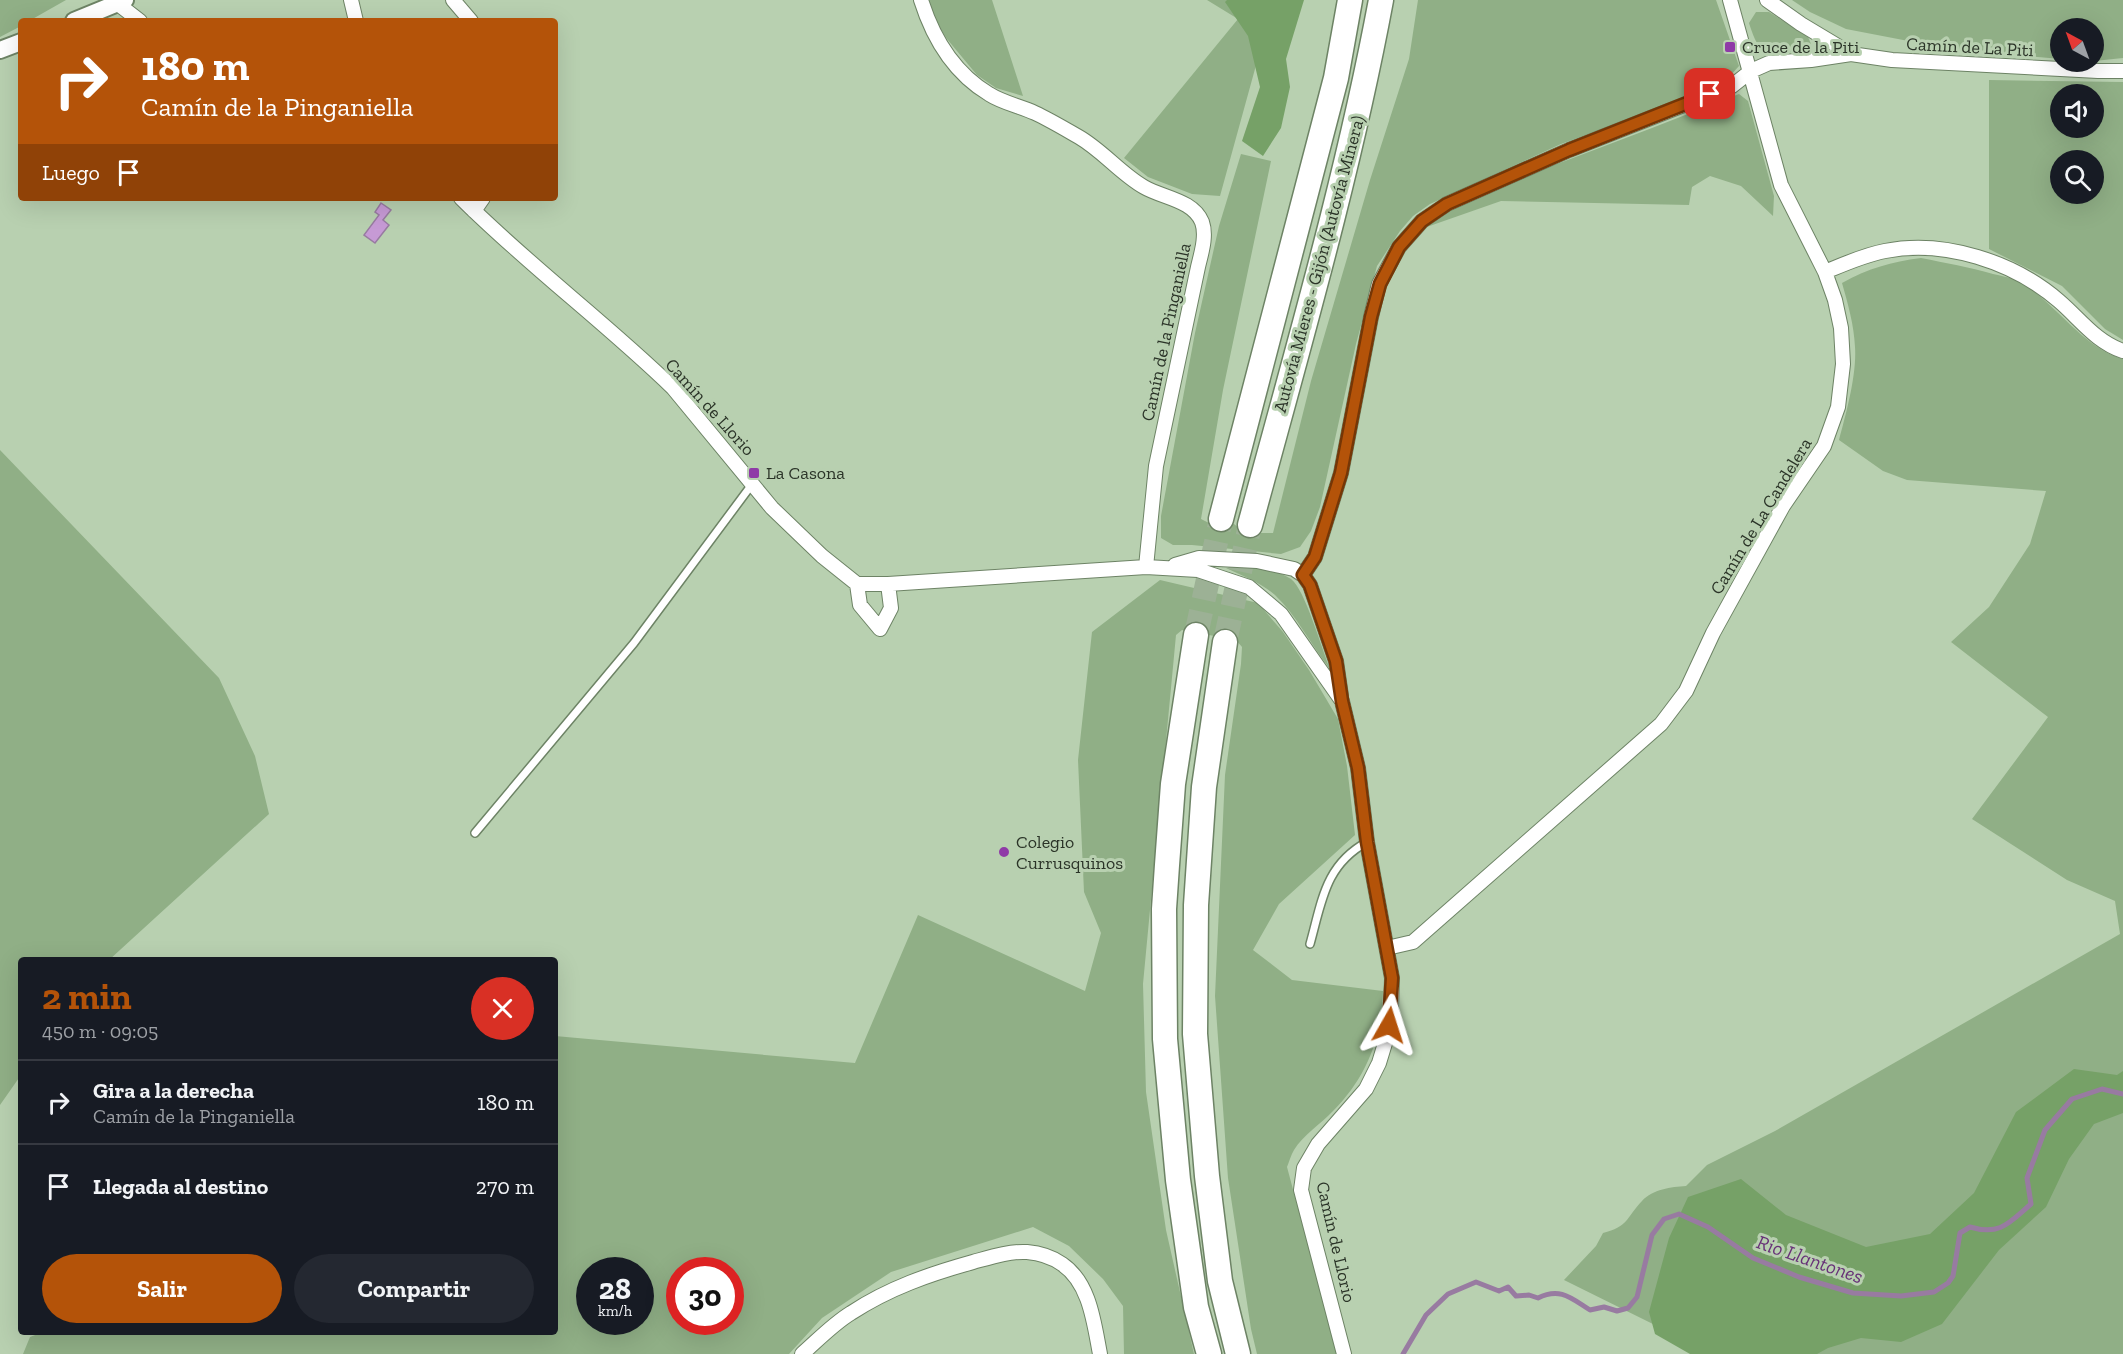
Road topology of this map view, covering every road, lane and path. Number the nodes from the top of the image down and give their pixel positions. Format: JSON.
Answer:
{"nodes":[{"id":1,"x":351,"y":0,"type":"edge"},
{"id":2,"x":453,"y":0,"type":"edge"},
{"id":3,"x":921,"y":0,"type":"edge"},
{"id":4,"x":1343,"y":0,"type":"edge"},
{"id":5,"x":1350,"y":0,"type":"edge"},
{"id":6,"x":1381,"y":0,"type":"edge"},
{"id":7,"x":1388,"y":0,"type":"edge"},
{"id":8,"x":1730,"y":0,"type":"edge"},
{"id":9,"x":1767,"y":0,"type":"edge"},
{"id":10,"x":122,"y":2,"type":"edge"},
{"id":11,"x":82,"y":18,"type":"edge"},
{"id":12,"x":137,"y":18,"type":"edge"},
{"id":13,"x":355,"y":18,"type":"edge"},
{"id":14,"x":468,"y":18,"type":"edge"},
{"id":15,"x":18,"y":43,"type":"edge"},
{"id":16,"x":0,"y":50,"type":"edge"},
{"id":17,"x":1851,"y":54,"type":"junction"},
{"id":18,"x":1751,"y":71,"type":"junction"},
{"id":19,"x":2123,"y":71,"type":"edge"},
{"id":20,"x":1335,"y":78,"type":"junction"},
{"id":21,"x":1365,"y":85,"type":"junction"},
{"id":22,"x":464,"y":201,"type":"edge"},
{"id":23,"x":481,"y":201,"type":"edge"},
{"id":24,"x":474,"y":211,"type":"junction"},
{"id":25,"x":1825,"y":272,"type":"junction"},
{"id":26,"x":2123,"y":351,"type":"edge"},
{"id":27,"x":753,"y":483,"type":"junction"},
{"id":28,"x":1221,"y":519,"type":"tunnel mouth"},
{"id":29,"x":1250,"y":525,"type":"tunnel mouth"},
{"id":30,"x":1146,"y":567,"type":"junction"},
{"id":31,"x":1165,"y":568,"type":"junction"},
{"id":32,"x":1303,"y":575,"type":"junction"},
{"id":33,"x":857,"y":584,"type":"junction"},
{"id":34,"x":888,"y":584,"type":"junction"},
{"id":35,"x":1196,"y":635,"type":"tunnel mouth"},
{"id":36,"x":1226,"y":642,"type":"tunnel mouth"},
{"id":37,"x":1342,"y":701,"type":"junction"},
{"id":38,"x":476,"y":833,"type":"dead end"},
{"id":39,"x":1367,"y":842,"type":"junction"},
{"id":40,"x":1310,"y":944,"type":"dead end"},
{"id":41,"x":1387,"y":948,"type":"junction"},
{"id":42,"x":802,"y":1354,"type":"edge"},
{"id":43,"x":1100,"y":1354,"type":"edge"},
{"id":44,"x":1209,"y":1354,"type":"edge"},
{"id":45,"x":1238,"y":1354,"type":"edge"},
{"id":46,"x":1344,"y":1354,"type":"edge"}],
"edges":[{"from":1,"to":13,"type":"street"},
{"from":2,"to":14,"type":"street"},
{"from":3,"to":30,"type":"street","name":"Camín de la Pinganiella"},
{"from":4,"to":20,"type":"highway"},
{"from":5,"to":20,"type":"highway","name":"Autovía Mieres - Gijón (Autovía Minera)"},
{"from":6,"to":21,"type":"highway","name":"Autovía Mieres - Gijón (Autovía Minera)"},
{"from":7,"to":21,"type":"highway"},
{"from":8,"to":18,"type":"street","name":"Camín de La Candelera"},
{"from":9,"to":17,"type":"street","name":"Camín de La Piti"},
{"from":10,"to":11,"type":"street"},
{"from":10,"to":12,"type":"street"},
{"from":15,"to":16,"type":"street"},
{"from":17,"to":18,"type":"street","name":"Camín de La Piti"},
{"from":17,"to":19,"type":"street","name":"Camín de La Piti"},
{"from":18,"to":25,"type":"street","name":"Camín de La Candelera"},
{"from":18,"to":32,"type":"street"},
{"from":20,"to":28,"type":"highway","name":"Autovía Mieres - Gijón (Autovía Minera)"},
{"from":21,"to":29,"type":"highway","name":"Autovía Mieres - Gijón (Autovía Minera)"},
{"from":22,"to":24,"type":"street","name":"Camín de Llorio"},
{"from":23,"to":24,"type":"street"},
{"from":24,"to":27,"type":"street","name":"Camín de Llorio"},
{"from":25,"to":26,"type":"street"},
{"from":25,"to":41,"type":"street","name":"Camín de La Candelera"},
{"from":27,"to":33,"type":"street","name":"Camín de Llorio"},
{"from":27,"to":38,"type":"lane"},
{"from":30,"to":31,"type":"street","name":"Camín de Llorio"},
{"from":30,"to":34,"type":"street","name":"Camín de Llorio"},
{"from":31,"to":32,"type":"street","name":"Camín de Llorio"},
{"from":31,"to":37,"type":"street","name":"Camín de Llorio"},
{"from":32,"to":37,"type":"street","name":"Camín de Llorio"},
{"from":33,"to":34,"type":"street","name":"Camín de Llorio"},
{"from":33,"to":34,"type":"street"},
{"from":35,"to":44,"type":"highway"},
{"from":36,"to":45,"type":"highway"},
{"from":37,"to":39,"type":"street","name":"Camín de Llorio"},
{"from":39,"to":40,"type":"lane"},
{"from":39,"to":41,"type":"street","name":"Camín de Llorio"},
{"from":41,"to":46,"type":"street","name":"Camín de Llorio"},
{"from":42,"to":43,"type":"street"}]}
